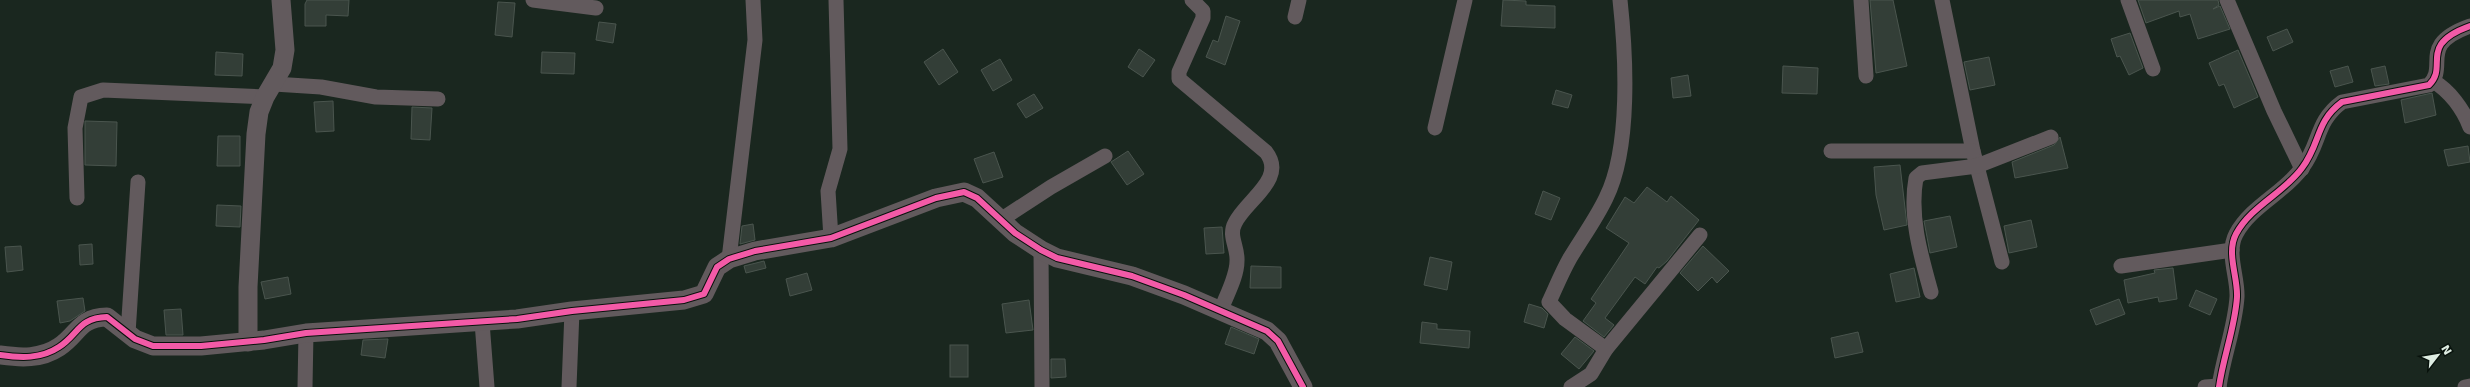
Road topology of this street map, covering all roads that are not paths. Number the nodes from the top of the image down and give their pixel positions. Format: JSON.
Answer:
{"nodes":[{"id":1,"x":282,"y":0,"type":"edge"},
{"id":2,"x":533,"y":0,"type":"edge"},
{"id":3,"x":753,"y":0,"type":"edge"},
{"id":4,"x":836,"y":0,"type":"edge"},
{"id":5,"x":1192,"y":0,"type":"edge"},
{"id":6,"x":1299,"y":0,"type":"edge"},
{"id":7,"x":1620,"y":0,"type":"edge"},
{"id":8,"x":1861,"y":0,"type":"edge"},
{"id":9,"x":1942,"y":0,"type":"edge"},
{"id":10,"x":2128,"y":0,"type":"edge"},
{"id":11,"x":2227,"y":0,"type":"edge"},
{"id":12,"x":1462,"y":1,"type":"edge"},
{"id":13,"x":596,"y":8,"type":"dead end"},
{"id":14,"x":1295,"y":17,"type":"dead end"},
{"id":15,"x":2470,"y":26,"type":"edge"},
{"id":16,"x":2153,"y":69,"type":"dead end"},
{"id":17,"x":1866,"y":76,"type":"dead end"},
{"id":18,"x":2433,"y":81,"type":"junction"},
{"id":19,"x":270,"y":91,"type":"junction"},
{"id":20,"x":438,"y":99,"type":"dead end"},
{"id":21,"x":2470,"y":127,"type":"edge"},
{"id":22,"x":1435,"y":128,"type":"dead end"},
{"id":23,"x":2051,"y":137,"type":"dead end"},
{"id":24,"x":1830,"y":151,"type":"dead end"},
{"id":25,"x":1973,"y":151,"type":"junction"},
{"id":26,"x":1105,"y":156,"type":"dead end"},
{"id":27,"x":1977,"y":166,"type":"junction"},
{"id":28,"x":2302,"y":169,"type":"junction"},
{"id":29,"x":138,"y":182,"type":"dead end"},
{"id":30,"x":77,"y":198,"type":"dead end"},
{"id":31,"x":1002,"y":219,"type":"junction"},
{"id":32,"x":1700,"y":234,"type":"dead end"},
{"id":33,"x":831,"y":238,"type":"junction"},
{"id":34,"x":1041,"y":250,"type":"junction"},
{"id":35,"x":2232,"y":250,"type":"junction"},
{"id":36,"x":729,"y":259,"type":"junction"},
{"id":37,"x":2002,"y":262,"type":"dead end"},
{"id":38,"x":2121,"y":266,"type":"dead end"},
{"id":39,"x":1931,"y":292,"type":"dead end"},
{"id":40,"x":1220,"y":310,"type":"junction"},
{"id":41,"x":572,"y":311,"type":"junction"},
{"id":42,"x":482,"y":322,"type":"junction"},
{"id":43,"x":128,"y":333,"type":"junction"},
{"id":44,"x":306,"y":333,"type":"junction"},
{"id":45,"x":248,"y":342,"type":"junction"},
{"id":46,"x":1606,"y":349,"type":"junction"},
{"id":47,"x":0,"y":355,"type":"edge"},
{"id":48,"x":2470,"y":386,"type":"edge"},
{"id":49,"x":305,"y":387,"type":"edge"},
{"id":50,"x":487,"y":387,"type":"edge"},
{"id":51,"x":569,"y":387,"type":"edge"},
{"id":52,"x":1042,"y":387,"type":"edge"},
{"id":53,"x":1303,"y":387,"type":"edge"},
{"id":54,"x":1571,"y":387,"type":"edge"},
{"id":55,"x":2215,"y":387,"type":"edge"},
{"id":56,"x":2465,"y":387,"type":"edge"}],
"edges":[{"from":1,"to":19,"type":"street"},
{"from":2,"to":13,"type":"street"},
{"from":3,"to":36,"type":"street"},
{"from":4,"to":33,"type":"street"},
{"from":5,"to":40,"type":"street"},
{"from":6,"to":14,"type":"street"},
{"from":7,"to":46,"type":"street"},
{"from":8,"to":17,"type":"street"},
{"from":9,"to":25,"type":"street"},
{"from":10,"to":16,"type":"street"},
{"from":11,"to":28,"type":"street"},
{"from":12,"to":22,"type":"street"},
{"from":15,"to":18,"type":"street"},
{"from":18,"to":21,"type":"street"},
{"from":18,"to":28,"type":"street"},
{"from":19,"to":20,"type":"street"},
{"from":19,"to":30,"type":"street"},
{"from":19,"to":45,"type":"street"},
{"from":23,"to":27,"type":"street"},
{"from":24,"to":25,"type":"street"},
{"from":25,"to":27,"type":"street"},
{"from":26,"to":31,"type":"street"},
{"from":27,"to":37,"type":"street"},
{"from":27,"to":39,"type":"street"},
{"from":28,"to":35,"type":"street"},
{"from":29,"to":43,"type":"street"},
{"from":31,"to":33,"type":"street"},
{"from":31,"to":34,"type":"street"},
{"from":32,"to":46,"type":"street"},
{"from":33,"to":36,"type":"street"},
{"from":34,"to":40,"type":"street"},
{"from":34,"to":52,"type":"street"},
{"from":35,"to":38,"type":"street"},
{"from":35,"to":55,"type":"street"},
{"from":36,"to":41,"type":"street"},
{"from":40,"to":53,"type":"street"},
{"from":41,"to":42,"type":"street"},
{"from":41,"to":51,"type":"street"},
{"from":42,"to":44,"type":"street"},
{"from":42,"to":50,"type":"street"},
{"from":43,"to":45,"type":"street"},
{"from":43,"to":47,"type":"street"},
{"from":44,"to":45,"type":"street"},
{"from":44,"to":49,"type":"street"},
{"from":46,"to":54,"type":"street"},
{"from":48,"to":56,"type":"street"}]}
